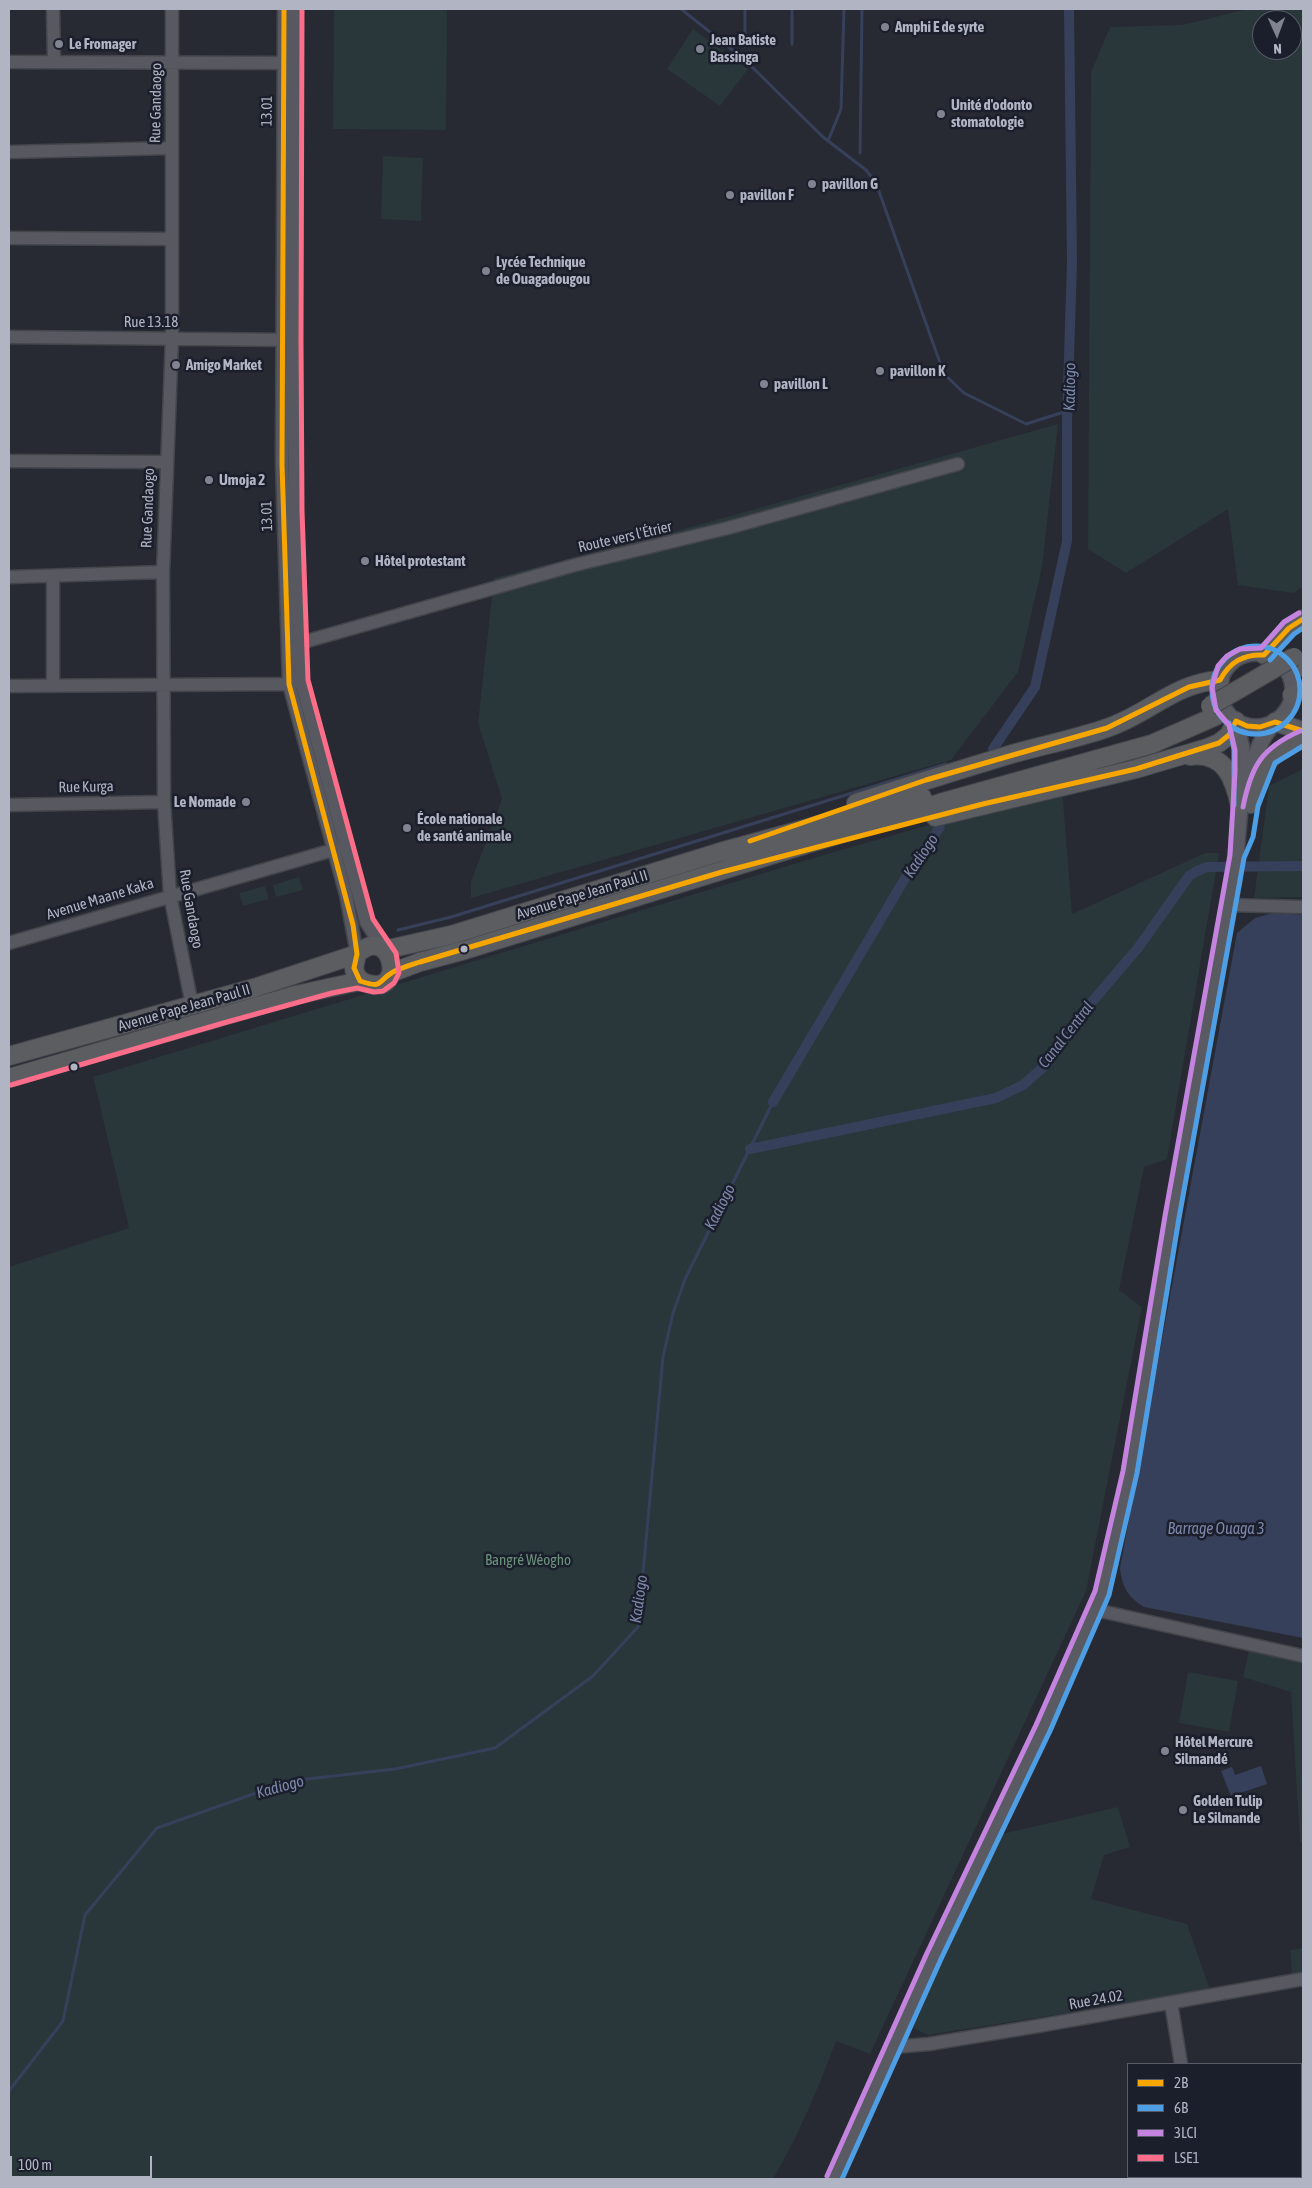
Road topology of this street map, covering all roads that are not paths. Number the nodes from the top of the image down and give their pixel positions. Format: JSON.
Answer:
{"nodes":[{"id":1,"x":53,"y":9,"type":"edge"},
{"id":2,"x":172,"y":9,"type":"edge"},
{"id":3,"x":284,"y":9,"type":"edge"},
{"id":4,"x":295,"y":9,"type":"edge"},
{"id":5,"x":54,"y":61,"type":"junction"},
{"id":6,"x":9,"y":62,"type":"edge"},
{"id":7,"x":173,"y":63,"type":"junction"},
{"id":8,"x":290,"y":63,"type":"junction"},
{"id":9,"x":171,"y":148,"type":"junction"},
{"id":10,"x":9,"y":152,"type":"edge"},
{"id":11,"x":9,"y":238,"type":"edge"},
{"id":12,"x":171,"y":239,"type":"junction"},
{"id":13,"x":9,"y":337,"type":"edge"},
{"id":14,"x":172,"y":338,"type":"junction"},
{"id":15,"x":288,"y":340,"type":"junction"},
{"id":16,"x":9,"y":461,"type":"edge"},
{"id":17,"x":166,"y":462,"type":"junction"},
{"id":18,"x":958,"y":464,"type":"dead end"},
{"id":19,"x":163,"y":572,"type":"junction"},
{"id":20,"x":9,"y":577,"type":"edge"},
{"id":21,"x":53,"y":577,"type":"junction"},
{"id":22,"x":1303,"y":619,"type":"edge"},
{"id":23,"x":300,"y":643,"type":"junction"},
{"id":24,"x":1264,"y":655,"type":"junction"},
{"id":25,"x":1300,"y":660,"type":"edge"},
{"id":26,"x":1220,"y":680,"type":"junction"},
{"id":27,"x":295,"y":682,"type":"junction"},
{"id":28,"x":165,"y":685,"type":"junction"},
{"id":29,"x":9,"y":686,"type":"edge"},
{"id":30,"x":52,"y":686,"type":"junction"},
{"id":31,"x":1298,"y":693,"type":"edge"},
{"id":32,"x":1213,"y":711,"type":"junction"},
{"id":33,"x":1236,"y":722,"type":"junction"},
{"id":34,"x":1274,"y":722,"type":"junction"},
{"id":35,"x":1303,"y":731,"type":"edge"},
{"id":36,"x":1303,"y":738,"type":"edge"},
{"id":37,"x":1169,"y":759,"type":"junction"},
{"id":38,"x":164,"y":802,"type":"junction"},
{"id":39,"x":9,"y":805,"type":"edge"},
{"id":40,"x":1246,"y":805,"type":"junction"},
{"id":41,"x":340,"y":848,"type":"junction"},
{"id":42,"x":720,"y":852,"type":"junction"},
{"id":43,"x":722,"y":872,"type":"junction"},
{"id":44,"x":170,"y":895,"type":"junction"},
{"id":45,"x":1229,"y":905,"type":"junction"},
{"id":46,"x":1303,"y":906,"type":"edge"},
{"id":47,"x":9,"y":943,"type":"edge"},
{"id":48,"x":384,"y":950,"type":"junction"},
{"id":49,"x":357,"y":954,"type":"junction"},
{"id":50,"x":391,"y":972,"type":"junction"},
{"id":51,"x":360,"y":981,"type":"junction"},
{"id":52,"x":192,"y":1005,"type":"junction"},
{"id":53,"x":9,"y":1056,"type":"edge"},
{"id":54,"x":9,"y":1078,"type":"edge"},
{"id":55,"x":1096,"y":1610,"type":"junction"},
{"id":56,"x":1303,"y":1656,"type":"edge"},
{"id":57,"x":1303,"y":1979,"type":"edge"},
{"id":58,"x":1170,"y":2003,"type":"junction"},
{"id":59,"x":893,"y":2047,"type":"junction"},
{"id":60,"x":1181,"y":2063,"type":"edge"},
{"id":61,"x":834,"y":2179,"type":"edge"}],
"edges":[{"from":1,"to":5,"type":"street"},
{"from":2,"to":7,"type":"street","name":"Rue Gandaogo"},
{"from":3,"to":8,"type":"street","name":"13.01"},
{"from":4,"to":8,"type":"street","name":"13.01"},
{"from":5,"to":6,"type":"street"},
{"from":5,"to":7,"type":"street"},
{"from":7,"to":8,"type":"street"},
{"from":7,"to":9,"type":"street","name":"Rue Gandaogo"},
{"from":8,"to":15,"type":"street","name":"13.01"},
{"from":9,"to":10,"type":"street"},
{"from":9,"to":12,"type":"street","name":"Rue Gandaogo"},
{"from":11,"to":12,"type":"street"},
{"from":12,"to":14,"type":"street","name":"Rue Gandaogo"},
{"from":13,"to":14,"type":"street","name":"Rue 13.18"},
{"from":14,"to":15,"type":"street","name":"Rue 13.18"},
{"from":14,"to":17,"type":"street","name":"Rue Gandaogo"},
{"from":15,"to":23,"type":"street","name":"13.01"},
{"from":15,"to":27,"type":"street","name":"13.01"},
{"from":16,"to":17,"type":"street"},
{"from":17,"to":19,"type":"street","name":"Rue Gandaogo"},
{"from":18,"to":23,"type":"street","name":"Route vers l'Étrier"},
{"from":19,"to":21,"type":"street"},
{"from":19,"to":28,"type":"street","name":"Rue Gandaogo"},
{"from":20,"to":21,"type":"street"},
{"from":21,"to":30,"type":"street"},
{"from":22,"to":24,"type":"highway"},
{"from":23,"to":27,"type":"street","name":"13.01"},
{"from":24,"to":26,"type":"main road"},
{"from":24,"to":31,"type":"main road"},
{"from":25,"to":32,"type":"highway","bridge":true},
{"from":26,"to":33,"type":"main road"},
{"from":26,"to":42,"type":"highway"},
{"from":27,"to":28,"type":"street"},
{"from":27,"to":41,"type":"street","name":"13.01"},
{"from":28,"to":30,"type":"street"},
{"from":28,"to":38,"type":"street","name":"Rue Gandaogo"},
{"from":29,"to":30,"type":"street"},
{"from":31,"to":34,"type":"main road"},
{"from":32,"to":42,"type":"highway"},
{"from":32,"to":43,"type":"highway"},
{"from":33,"to":34,"type":"main road"},
{"from":33,"to":37,"type":"highway"},
{"from":33,"to":40,"type":"main road"},
{"from":34,"to":35,"type":"highway"},
{"from":34,"to":40,"type":"main road"},
{"from":36,"to":40,"type":"highway"},
{"from":37,"to":40,"type":"highway"},
{"from":37,"to":43,"type":"highway"},
{"from":38,"to":39,"type":"street","name":"Rue Kurga"},
{"from":38,"to":44,"type":"street","name":"Rue Gandaogo"},
{"from":40,"to":45,"type":"main road"},
{"from":41,"to":44,"type":"street","name":"Avenue Maane Kaka"},
{"from":41,"to":48,"type":"street","name":"13.01"},
{"from":41,"to":49,"type":"street","name":"13.01"},
{"from":42,"to":48,"type":"highway","name":"Avenue Pape Jean Paul II"},
{"from":43,"to":50,"type":"highway","name":"Avenue Pape Jean Paul II"},
{"from":44,"to":47,"type":"street","name":"Avenue Maane Kaka"},
{"from":44,"to":52,"type":"street","name":"Rue Gandaogo"},
{"from":45,"to":46,"type":"street"},
{"from":45,"to":55,"type":"main road"},
{"from":48,"to":49,"type":"highway","name":"Avenue Pape Jean Paul II"},
{"from":48,"to":50,"type":"highway"},
{"from":49,"to":51,"type":"highway"},
{"from":49,"to":52,"type":"highway","name":"Avenue Pape Jean Paul II"},
{"from":50,"to":51,"type":"highway","name":"Avenue Pape Jean Paul II"},
{"from":51,"to":54,"type":"highway","name":"Avenue Pape Jean Paul II"},
{"from":52,"to":53,"type":"highway","name":"Avenue Pape Jean Paul II"},
{"from":55,"to":56,"type":"street"},
{"from":55,"to":59,"type":"main road"},
{"from":57,"to":58,"type":"street","name":"Rue 24.02"},
{"from":58,"to":59,"type":"street","name":"Rue 24.02"},
{"from":58,"to":60,"type":"street"},
{"from":59,"to":61,"type":"main road"}]}
